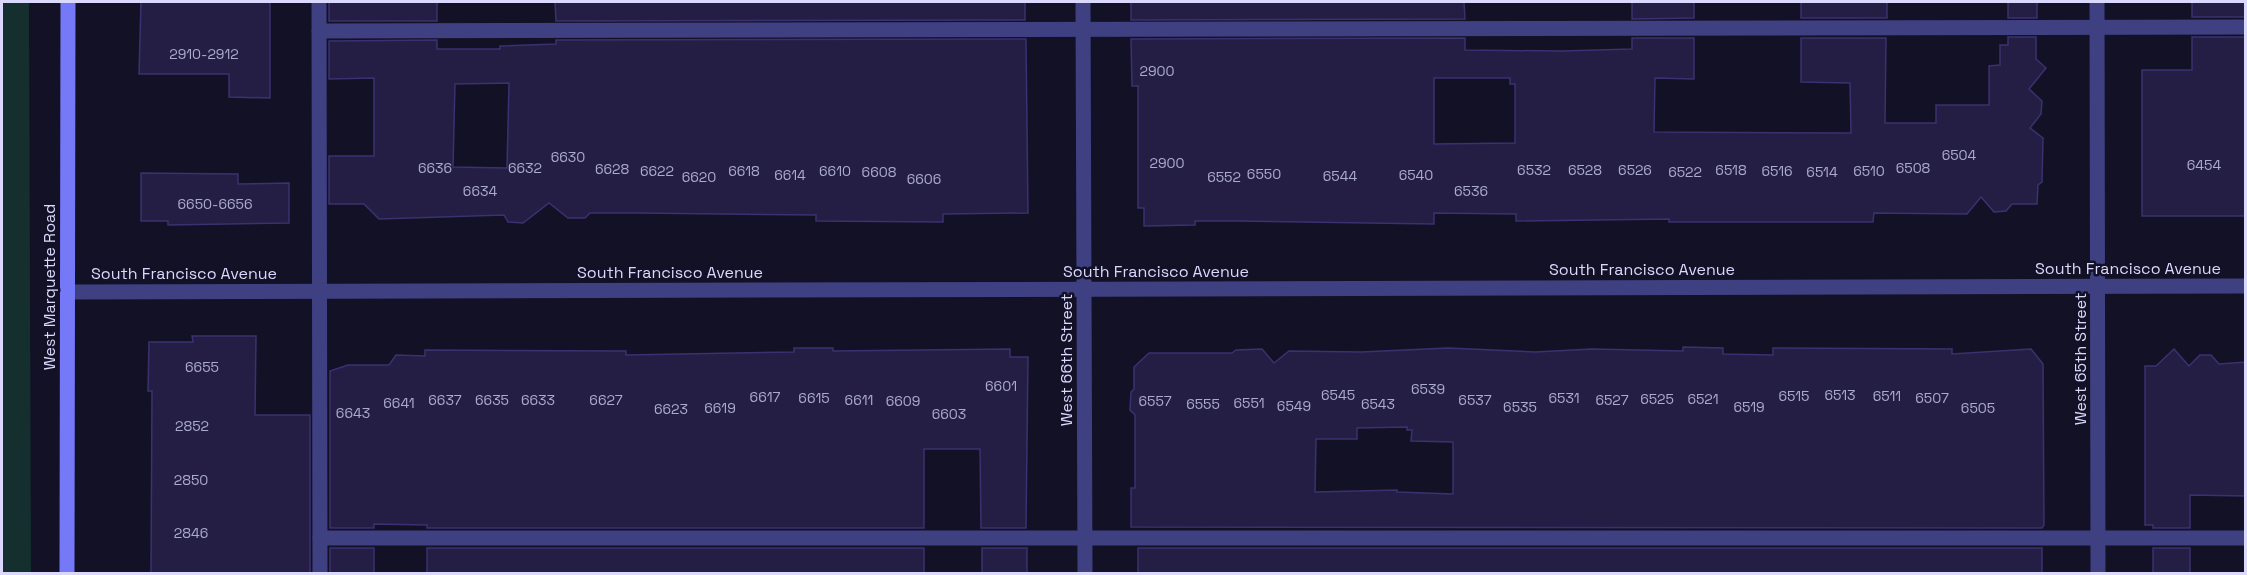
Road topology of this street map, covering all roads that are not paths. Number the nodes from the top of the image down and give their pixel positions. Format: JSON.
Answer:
{"nodes":[{"id":1,"x":68,"y":2,"type":"edge"},
{"id":2,"x":319,"y":2,"type":"edge"},
{"id":3,"x":1083,"y":2,"type":"edge"},
{"id":4,"x":2097,"y":2,"type":"edge"},
{"id":5,"x":2097,"y":27,"type":"junction"},
{"id":6,"x":2246,"y":27,"type":"edge"},
{"id":7,"x":1083,"y":29,"type":"junction"},
{"id":8,"x":319,"y":31,"type":"junction"},
{"id":9,"x":2098,"y":286,"type":"junction"},
{"id":10,"x":2246,"y":286,"type":"edge"},
{"id":11,"x":1084,"y":289,"type":"junction"},
{"id":12,"x":320,"y":291,"type":"junction"},
{"id":13,"x":68,"y":292,"type":"junction"},
{"id":14,"x":320,"y":538,"type":"junction"},
{"id":15,"x":1085,"y":538,"type":"junction"},
{"id":16,"x":2098,"y":538,"type":"junction"},
{"id":17,"x":2246,"y":538,"type":"edge"},
{"id":18,"x":67,"y":573,"type":"edge"},
{"id":19,"x":320,"y":573,"type":"edge"},
{"id":20,"x":1085,"y":573,"type":"edge"},
{"id":21,"x":2098,"y":573,"type":"edge"}],
"edges":[{"from":1,"to":13,"type":"street","name":"West Marquette Road"},
{"from":2,"to":8,"type":"street"},
{"from":3,"to":7,"type":"street","name":"West 66th Street"},
{"from":4,"to":5,"type":"street","name":"West 65th Street"},
{"from":5,"to":6,"type":"street"},
{"from":5,"to":7,"type":"street"},
{"from":5,"to":9,"type":"street","name":"West 65th Street"},
{"from":7,"to":8,"type":"street"},
{"from":7,"to":11,"type":"street","name":"West 66th Street"},
{"from":8,"to":12,"type":"street"},
{"from":9,"to":10,"type":"street","name":"South Francisco Avenue"},
{"from":9,"to":11,"type":"street","name":"South Francisco Avenue"},
{"from":9,"to":16,"type":"street","name":"West 65th Street"},
{"from":11,"to":12,"type":"street","name":"South Francisco Avenue"},
{"from":11,"to":15,"type":"street","name":"West 66th Street"},
{"from":12,"to":13,"type":"street","name":"South Francisco Avenue"},
{"from":12,"to":14,"type":"street"},
{"from":13,"to":18,"type":"street","name":"West Marquette Road"},
{"from":14,"to":15,"type":"street"},
{"from":14,"to":19,"type":"street"},
{"from":15,"to":16,"type":"street"},
{"from":15,"to":20,"type":"street","name":"West 66th Street"},
{"from":16,"to":17,"type":"street"},
{"from":16,"to":21,"type":"street","name":"West 65th Street"}]}
